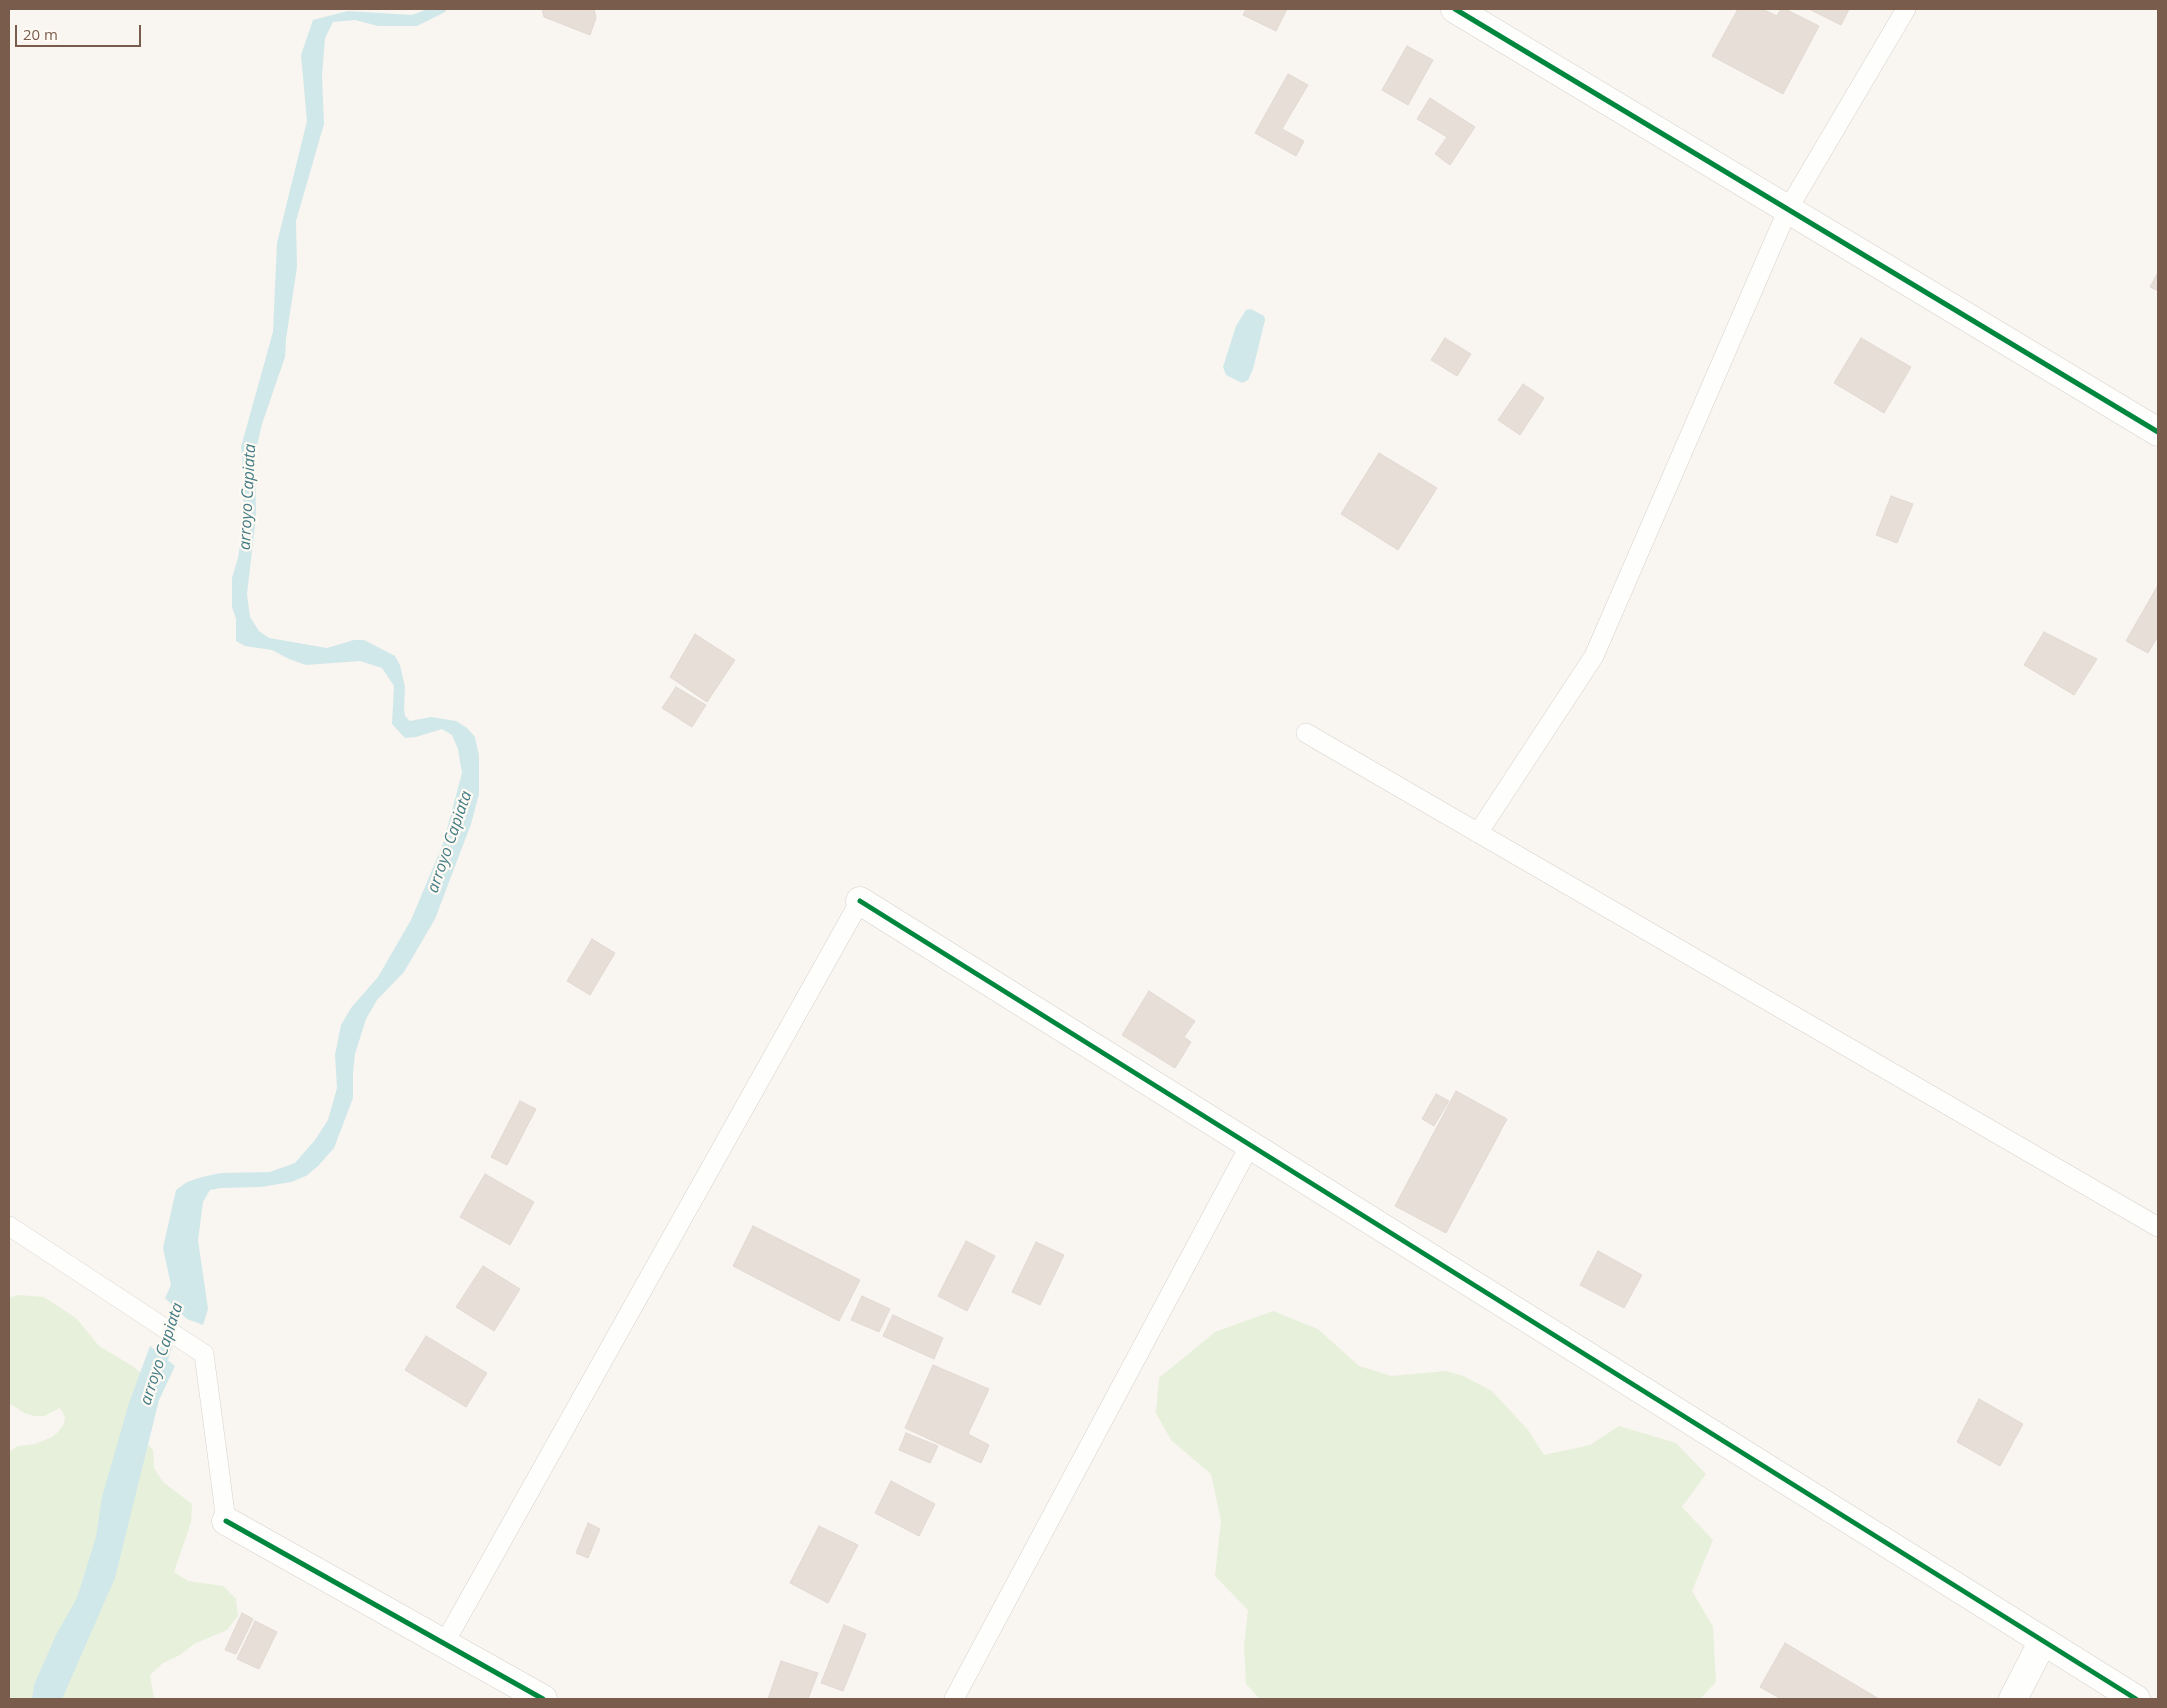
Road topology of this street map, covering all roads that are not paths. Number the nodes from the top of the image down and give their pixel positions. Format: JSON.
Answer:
{"nodes":[{"id":1,"x":1455,"y":9,"type":"edge"},
{"id":2,"x":1906,"y":9,"type":"edge"},
{"id":3,"x":1788,"y":209,"type":"junction"},
{"id":4,"x":2158,"y":432,"type":"edge"},
{"id":5,"x":1306,"y":733,"type":"dead end"},
{"id":6,"x":1478,"y":832,"type":"junction"},
{"id":7,"x":860,"y":901,"type":"joint"},
{"id":8,"x":1250,"y":1146,"type":"junction"},
{"id":9,"x":9,"y":1226,"type":"edge"},
{"id":10,"x":2158,"y":1227,"type":"edge"},
{"id":11,"x":226,"y":1521,"type":"joint"},
{"id":12,"x":2043,"y":1641,"type":"junction"},
{"id":13,"x":444,"y":1644,"type":"junction"},
{"id":14,"x":543,"y":1699,"type":"edge"},
{"id":15,"x":954,"y":1699,"type":"edge"},
{"id":16,"x":2013,"y":1699,"type":"edge"},
{"id":17,"x":2136,"y":1699,"type":"edge"}],
"edges":[{"from":1,"to":3,"type":"street"},
{"from":2,"to":3,"type":"lane"},
{"from":3,"to":4,"type":"street"},
{"from":3,"to":6,"type":"lane"},
{"from":5,"to":6,"type":"lane"},
{"from":6,"to":10,"type":"lane"},
{"from":7,"to":8,"type":"street"},
{"from":7,"to":13,"type":"lane"},
{"from":8,"to":12,"type":"street"},
{"from":8,"to":15,"type":"lane"},
{"from":9,"to":11,"type":"lane"},
{"from":11,"to":13,"type":"street"},
{"from":12,"to":16,"type":"street"},
{"from":12,"to":17,"type":"street"},
{"from":13,"to":14,"type":"street"}]}
